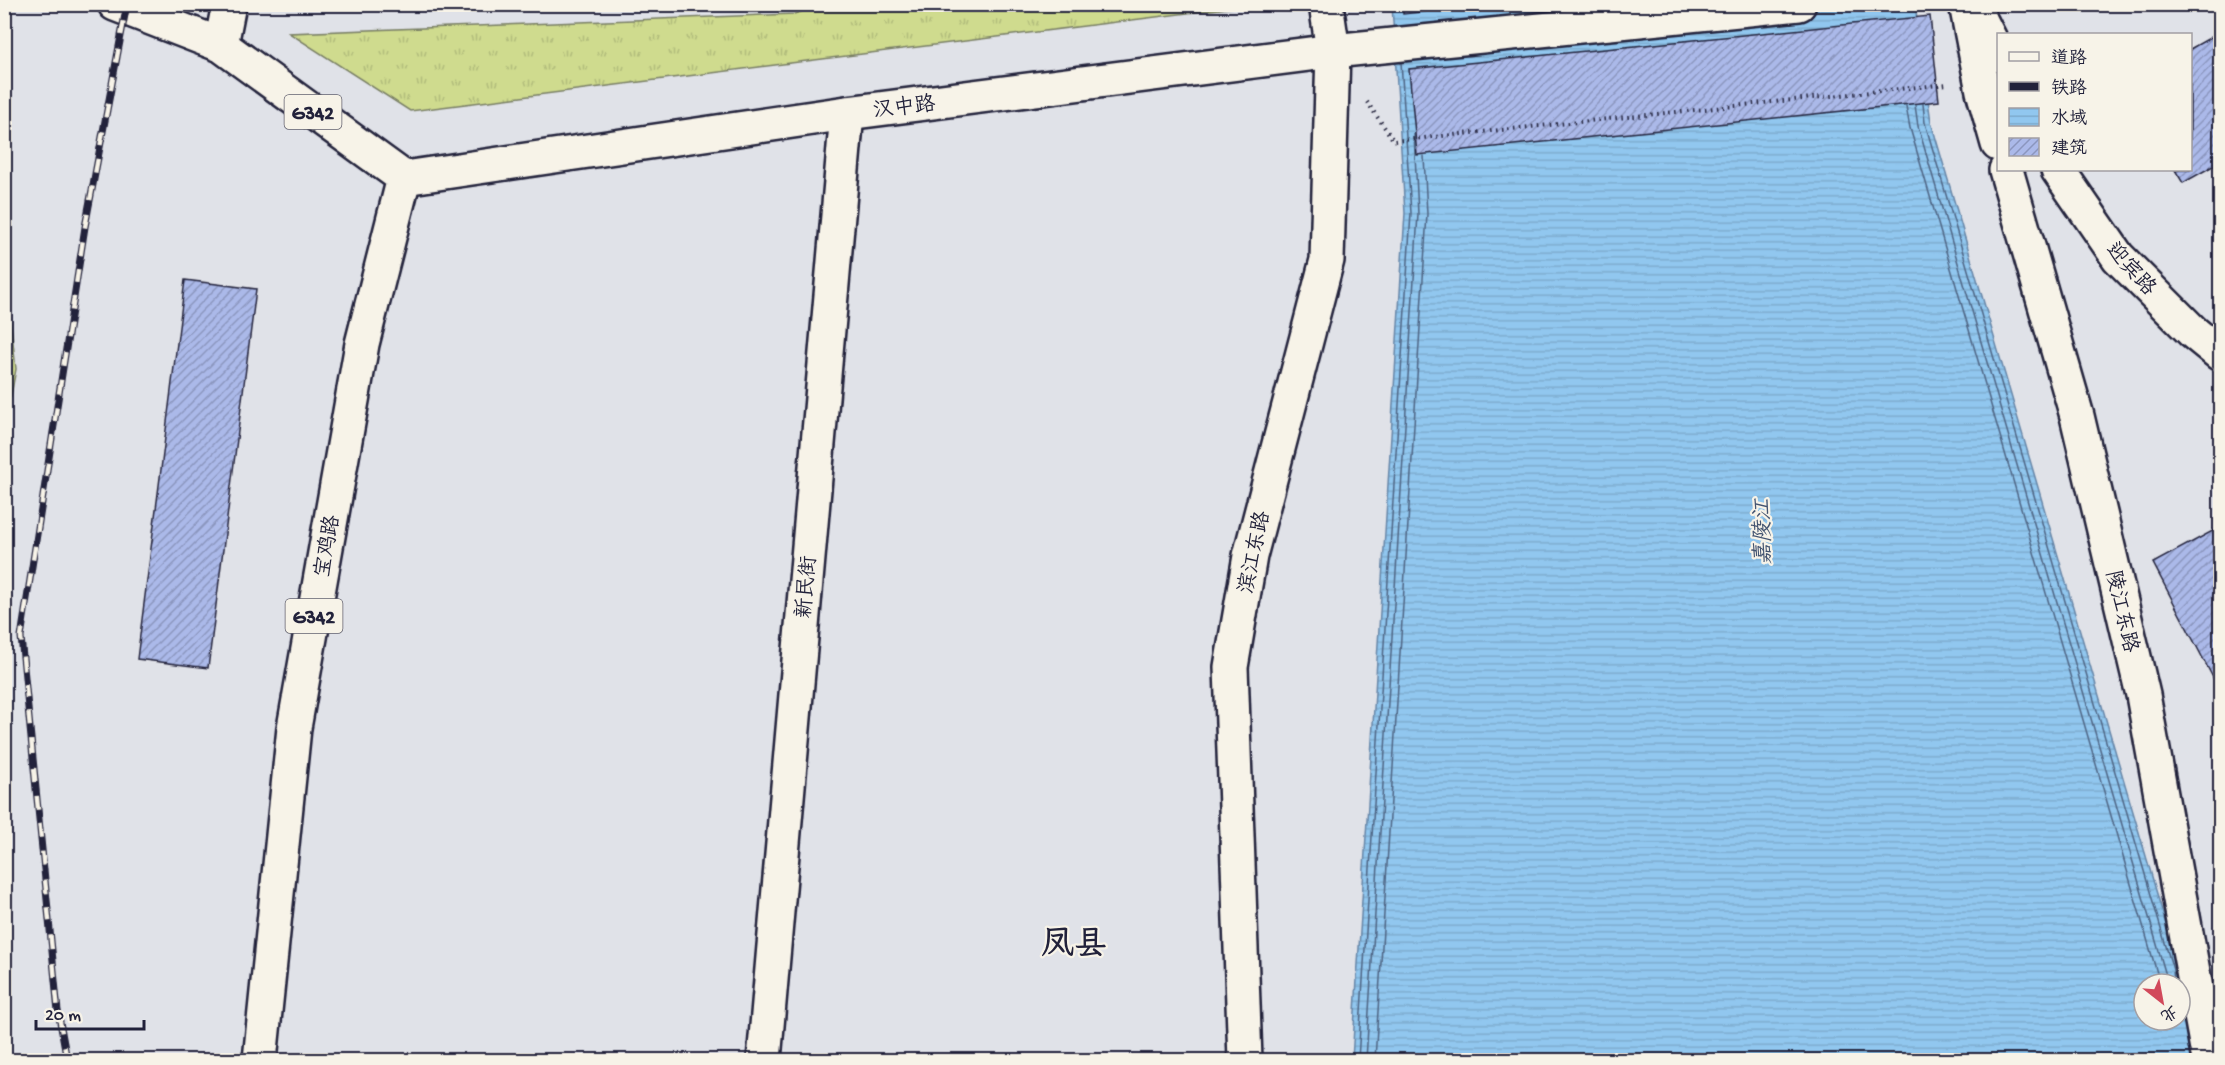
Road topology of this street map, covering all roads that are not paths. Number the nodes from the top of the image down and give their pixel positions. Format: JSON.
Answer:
{"nodes":[{"id":1,"x":115,"y":4,"type":"edge"},
{"id":2,"x":229,"y":4,"type":"edge"},
{"id":3,"x":1326,"y":4,"type":"edge"},
{"id":4,"x":1799,"y":4,"type":"edge"},
{"id":5,"x":1966,"y":4,"type":"edge"},
{"id":6,"x":1972,"y":4,"type":"edge"},
{"id":7,"x":222,"y":45,"type":"junction"},
{"id":8,"x":1333,"y":51,"type":"junction"},
{"id":9,"x":1997,"y":53,"type":"edge"},
{"id":10,"x":847,"y":113,"type":"junction"},
{"id":11,"x":1997,"y":140,"type":"edge"},
{"id":12,"x":2006,"y":171,"type":"edge"},
{"id":13,"x":2059,"y":171,"type":"edge"},
{"id":14,"x":404,"y":178,"type":"junction"},
{"id":15,"x":2220,"y":354,"type":"edge"},
{"id":16,"x":260,"y":1060,"type":"edge"},
{"id":17,"x":764,"y":1060,"type":"edge"},
{"id":18,"x":1245,"y":1060,"type":"edge"},
{"id":19,"x":2209,"y":1060,"type":"edge"}],
"edges":[{"from":1,"to":7,"type":"main road"},
{"from":2,"to":7,"type":"main road"},
{"from":3,"to":8,"type":"main road","name":"滨江东路"},
{"from":4,"to":8,"type":"main road","name":"汉中路"},
{"from":5,"to":11,"type":"main road"},
{"from":6,"to":9,"type":"main road"},
{"from":7,"to":14,"type":"main road","number":"G342"},
{"from":8,"to":10,"type":"main road","name":"汉中路"},
{"from":8,"to":18,"type":"main road","name":"滨江东路"},
{"from":10,"to":14,"type":"main road","name":"汉中路"},
{"from":10,"to":17,"type":"main road","name":"新民街"},
{"from":12,"to":19,"type":"main road","name":"陵江东路"},
{"from":13,"to":15,"type":"main road","name":"迎宾路"},
{"from":14,"to":16,"type":"main road","name":"宝鸡路","number":"G342"}]}
